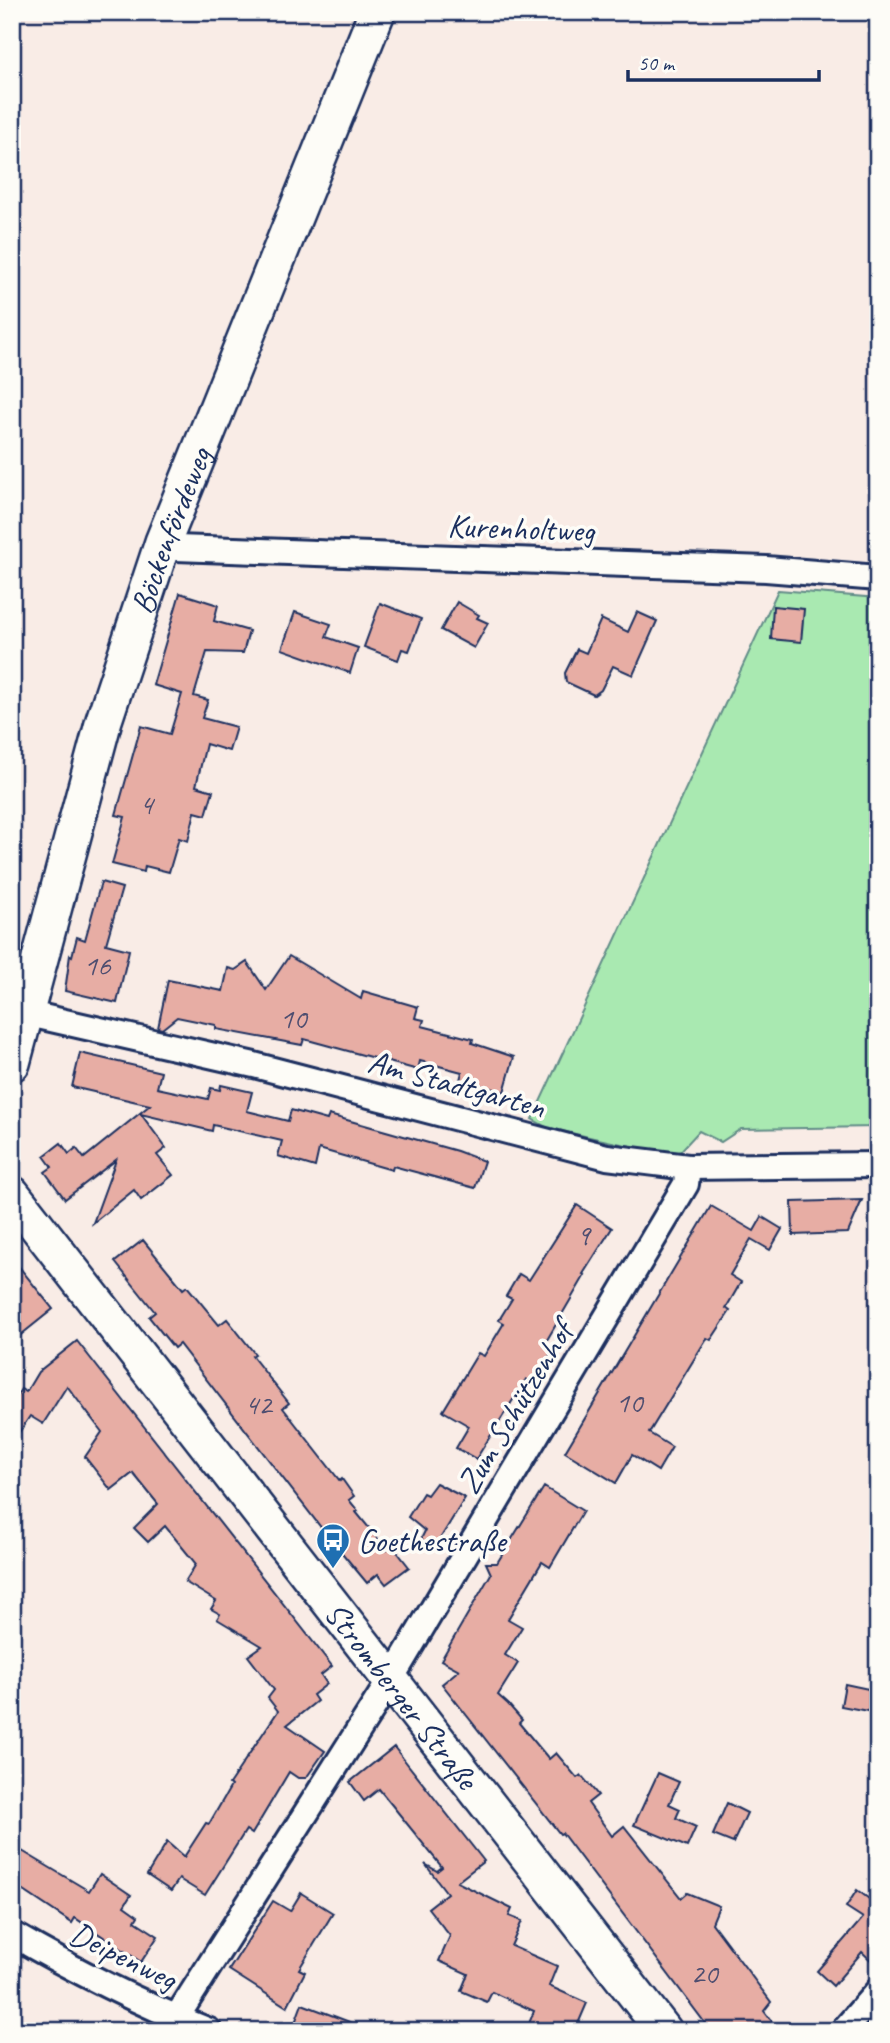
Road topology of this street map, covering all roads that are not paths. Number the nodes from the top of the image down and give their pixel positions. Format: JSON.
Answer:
{"nodes":[{"id":1,"x":377,"y":12,"type":"edge"},
{"id":2,"x":163,"y":542,"type":"junction"},
{"id":3,"x":878,"y":578,"type":"edge"},
{"id":4,"x":25,"y":1013,"type":"junction"},
{"id":5,"x":12,"y":1063,"type":"edge"},
{"id":6,"x":878,"y":1165,"type":"edge"},
{"id":7,"x":688,"y":1167,"type":"junction"},
{"id":8,"x":12,"y":1194,"type":"edge"},
{"id":9,"x":391,"y":1679,"type":"junction"},
{"id":10,"x":12,"y":1934,"type":"edge"},
{"id":11,"x":878,"y":1991,"type":"edge"},
{"id":12,"x":172,"y":2024,"type":"edge"},
{"id":13,"x":209,"y":2031,"type":"edge"},
{"id":14,"x":664,"y":2031,"type":"edge"},
{"id":15,"x":843,"y":2031,"type":"edge"}],
"edges":[{"from":1,"to":2,"type":"street","name":"Böckenfördeweg"},
{"from":2,"to":3,"type":"street","name":"Kurenholtweg"},
{"from":2,"to":4,"type":"street","name":"Böckenfördeweg"},
{"from":4,"to":5,"type":"street","name":"Böckenfördeweg"},
{"from":4,"to":7,"type":"street","name":"Am Stadtgarten"},
{"from":6,"to":7,"type":"street","name":"Am Stadtgarten"},
{"from":7,"to":9,"type":"street","name":"Zum Schützenhof"},
{"from":8,"to":9,"type":"street","name":"Stromberger Straße"},
{"from":9,"to":12,"type":"street"},
{"from":9,"to":14,"type":"street","name":"Stromberger Straße"},
{"from":10,"to":12,"type":"street","name":"Deipenweg"},
{"from":11,"to":15,"type":"street"},
{"from":12,"to":13,"type":"street","name":"Deipenweg"}]}
